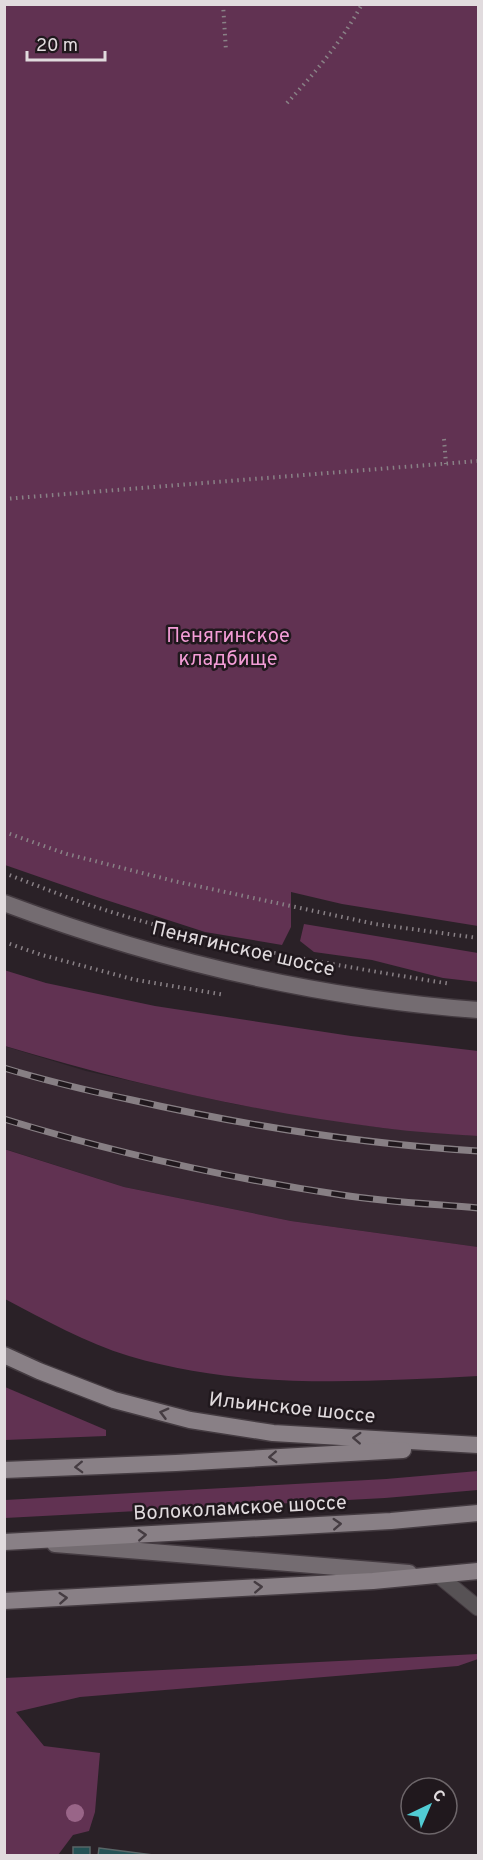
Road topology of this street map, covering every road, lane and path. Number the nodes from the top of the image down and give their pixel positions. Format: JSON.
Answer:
{"nodes":[{"id":1,"x":223,"y":4,"type":"edge"},
{"id":2,"x":362,"y":4,"type":"edge"},
{"id":3,"x":226,"y":51,"type":"dead end"},
{"id":4,"x":287,"y":103,"type":"dead end"},
{"id":5,"x":444,"y":439,"type":"dead end"},
{"id":6,"x":478,"y":461,"type":"edge"},
{"id":7,"x":446,"y":464,"type":"junction"},
{"id":8,"x":4,"y":499,"type":"edge"},
{"id":9,"x":4,"y":832,"type":"edge"},
{"id":10,"x":4,"y":873,"type":"edge"},
{"id":11,"x":4,"y":903,"type":"edge"},
{"id":12,"x":478,"y":938,"type":"edge"},
{"id":13,"x":456,"y":984,"type":"dead end"},
{"id":14,"x":478,"y":1010,"type":"edge"},
{"id":15,"x":4,"y":1354,"type":"edge"},
{"id":16,"x":478,"y":1445,"type":"edge"},
{"id":17,"x":4,"y":1470,"type":"edge"},
{"id":18,"x":478,"y":1513,"type":"edge"},
{"id":19,"x":13,"y":1542,"type":"edge"},
{"id":20,"x":478,"y":1571,"type":"edge"},
{"id":21,"x":438,"y":1575,"type":"junction"},
{"id":22,"x":4,"y":1601,"type":"edge"},
{"id":23,"x":478,"y":1608,"type":"edge"}],
"edges":[{"from":1,"to":3,"type":"path"},
{"from":2,"to":4,"type":"path"},
{"from":5,"to":7,"type":"path"},
{"from":6,"to":7,"type":"path"},
{"from":7,"to":8,"type":"path"},
{"from":9,"to":12,"type":"path"},
{"from":10,"to":13,"type":"path"},
{"from":11,"to":14,"type":"main road","name":"Пенягинское шоссе"},
{"from":16,"to":15,"type":"main road","name":"Ильинское шоссе","one_way":true},
{"from":16,"to":17,"type":"main road","one_way":true},
{"from":19,"to":18,"type":"main road","name":"Волоколамское шоссе","one_way":true},
{"from":19,"to":21,"type":"main road"},
{"from":20,"to":21,"type":"main road"},
{"from":22,"to":21,"type":"main road","one_way":true},
{"from":21,"to":23,"type":"lane"}]}
